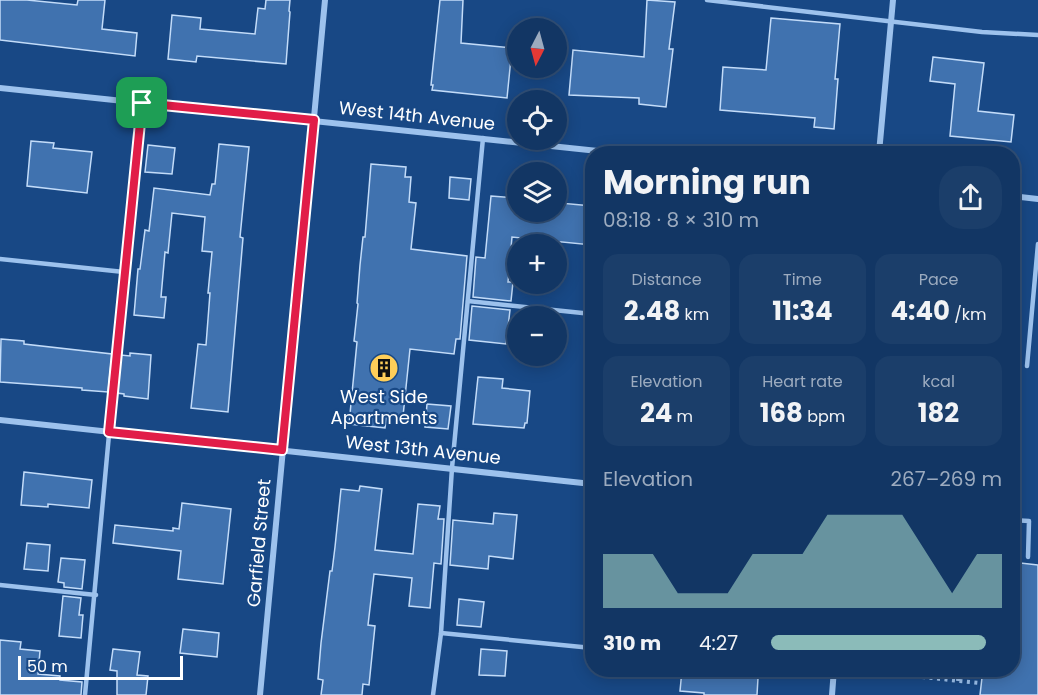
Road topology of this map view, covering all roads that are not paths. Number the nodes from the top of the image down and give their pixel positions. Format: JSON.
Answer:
{"nodes":[{"id":1,"x":325,"y":0,"type":"edge"},
{"id":2,"x":707,"y":0,"type":"edge"},
{"id":3,"x":893,"y":0,"type":"edge"},
{"id":4,"x":891,"y":21,"type":"junction"},
{"id":5,"x":1038,"y":35,"type":"edge"},
{"id":6,"x":0,"y":88,"type":"edge"},
{"id":7,"x":142,"y":103,"type":"junction"},
{"id":8,"x":314,"y":120,"type":"junction"},
{"id":9,"x":483,"y":138,"type":"junction"},
{"id":10,"x":880,"y":146,"type":"edge"},
{"id":11,"x":585,"y":150,"type":"edge"},
{"id":12,"x":1020,"y":197,"type":"edge"},
{"id":13,"x":1038,"y":199,"type":"edge"},
{"id":14,"x":1038,"y":244,"type":"edge"},
{"id":15,"x":0,"y":258,"type":"edge"},
{"id":16,"x":123,"y":272,"type":"junction"},
{"id":17,"x":468,"y":301,"type":"junction"},
{"id":18,"x":585,"y":313,"type":"edge"},
{"id":19,"x":1027,"y":366,"type":"dead end"},
{"id":20,"x":0,"y":420,"type":"edge"},
{"id":21,"x":109,"y":432,"type":"junction"},
{"id":22,"x":282,"y":450,"type":"junction"},
{"id":23,"x":452,"y":468,"type":"junction"},
{"id":24,"x":585,"y":483,"type":"edge"},
{"id":25,"x":1020,"y":520,"type":"edge"},
{"id":26,"x":1028,"y":557,"type":"dead end"},
{"id":27,"x":0,"y":585,"type":"edge"},
{"id":28,"x":96,"y":595,"type":"junction"},
{"id":29,"x":441,"y":633,"type":"junction"},
{"id":30,"x":585,"y":647,"type":"edge"},
{"id":31,"x":834,"y":677,"type":"edge"},
{"id":32,"x":85,"y":695,"type":"edge"},
{"id":33,"x":260,"y":695,"type":"edge"},
{"id":34,"x":433,"y":695,"type":"edge"},
{"id":35,"x":832,"y":695,"type":"edge"}],
"edges":[{"from":1,"to":8,"type":"street","name":"Garfield Street"},
{"from":2,"to":4,"type":"lane"},
{"from":3,"to":4,"type":"street"},
{"from":4,"to":5,"type":"lane"},
{"from":4,"to":10,"type":"street"},
{"from":6,"to":7,"type":"street","name":"West 14th Avenue"},
{"from":7,"to":8,"type":"street","name":"West 14th Avenue"},
{"from":7,"to":16,"type":"lane"},
{"from":8,"to":9,"type":"street","name":"West 14th Avenue"},
{"from":8,"to":22,"type":"street","name":"Garfield Street"},
{"from":9,"to":11,"type":"street","name":"West 14th Avenue"},
{"from":9,"to":17,"type":"lane"},
{"from":12,"to":13,"type":"street"},
{"from":14,"to":19,"type":"lane"},
{"from":15,"to":16,"type":"lane"},
{"from":16,"to":21,"type":"lane"},
{"from":17,"to":18,"type":"lane"},
{"from":17,"to":23,"type":"lane"},
{"from":20,"to":21,"type":"street","name":"West 13th Avenue"},
{"from":21,"to":22,"type":"street","name":"West 13th Avenue"},
{"from":21,"to":28,"type":"lane"},
{"from":22,"to":23,"type":"street","name":"West 13th Avenue"},
{"from":22,"to":33,"type":"street","name":"Garfield Street"},
{"from":23,"to":24,"type":"street","name":"West 13th Avenue"},
{"from":23,"to":29,"type":"lane"},
{"from":25,"to":26,"type":"lane"},
{"from":27,"to":28,"type":"lane"},
{"from":28,"to":32,"type":"lane"},
{"from":29,"to":30,"type":"lane"},
{"from":29,"to":34,"type":"lane"},
{"from":31,"to":35,"type":"street"}]}
